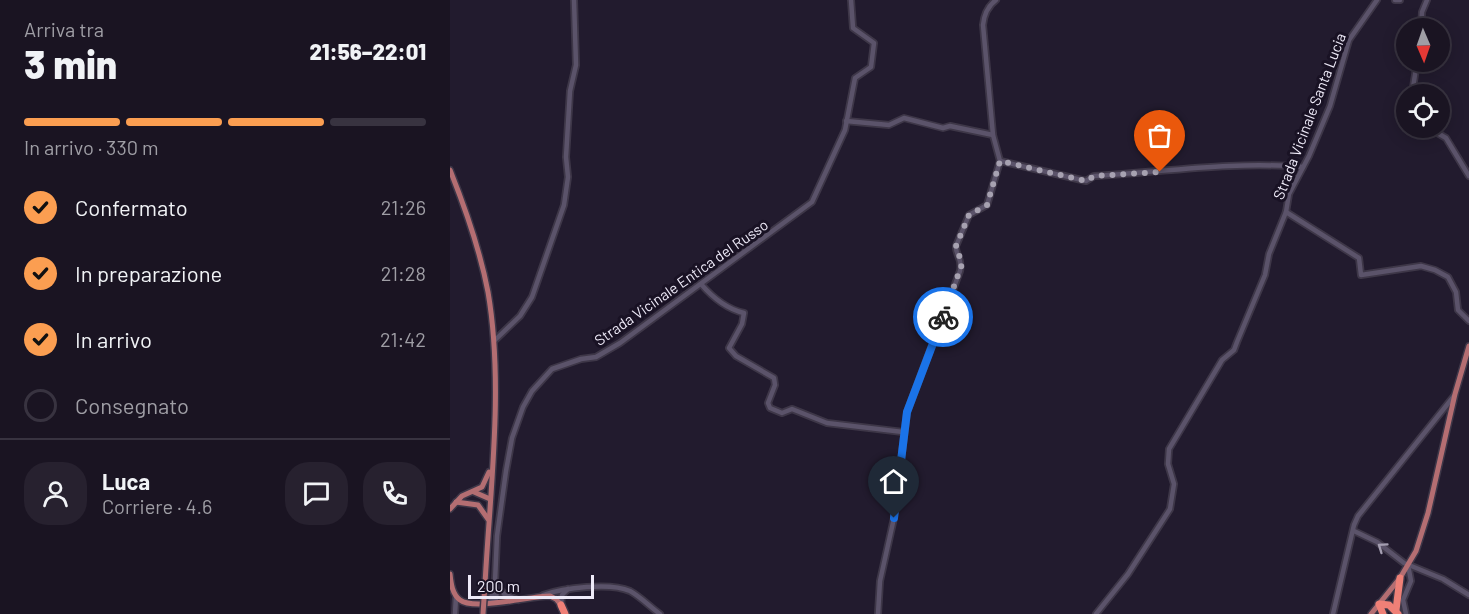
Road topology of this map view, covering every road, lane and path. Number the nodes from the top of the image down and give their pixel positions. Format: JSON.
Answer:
{"nodes":[{"id":1,"x":574,"y":0,"type":"edge"},
{"id":2,"x":851,"y":0,"type":"edge"},
{"id":3,"x":996,"y":0,"type":"edge"},
{"id":4,"x":1377,"y":0,"type":"edge"},
{"id":5,"x":1395,"y":0,"type":"edge"},
{"id":6,"x":1400,"y":0,"type":"edge"},
{"id":7,"x":1426,"y":0,"type":"edge"},
{"id":8,"x":1422,"y":18,"type":"edge"},
{"id":9,"x":846,"y":121,"type":"junction"},
{"id":10,"x":993,"y":135,"type":"junction"},
{"id":11,"x":1446,"y":138,"type":"edge"},
{"id":12,"x":1000,"y":161,"type":"junction"},
{"id":13,"x":1303,"y":167,"type":"junction"},
{"id":14,"x":450,"y":170,"type":"edge"},
{"id":15,"x":1469,"y":176,"type":"edge"},
{"id":16,"x":1286,"y":212,"type":"junction"},
{"id":17,"x":701,"y":284,"type":"junction"},
{"id":18,"x":1469,"y":321,"type":"edge"},
{"id":19,"x":494,"y":341,"type":"junction"},
{"id":20,"x":1469,"y":346,"type":"edge"},
{"id":21,"x":1455,"y":394,"type":"junction"},
{"id":22,"x":903,"y":432,"type":"junction"},
{"id":23,"x":492,"y":465,"type":"junction"},
{"id":24,"x":474,"y":492,"type":"junction"},
{"id":25,"x":490,"y":499,"type":"junction"},
{"id":26,"x":456,"y":502,"type":"junction"},
{"id":27,"x":477,"y":505,"type":"junction"},
{"id":28,"x":450,"y":509,"type":"edge"},
{"id":29,"x":488,"y":521,"type":"junction"},
{"id":30,"x":1354,"y":531,"type":"junction"},
{"id":31,"x":1408,"y":565,"type":"junction"},
{"id":32,"x":450,"y":574,"type":"edge"},
{"id":33,"x":1400,"y":578,"type":"junction"},
{"id":34,"x":496,"y":584,"type":"junction"},
{"id":35,"x":570,"y":588,"type":"junction"},
{"id":36,"x":1469,"y":595,"type":"edge"},
{"id":37,"x":540,"y":596,"type":"junction"},
{"id":38,"x":456,"y":597,"type":"junction"},
{"id":39,"x":518,"y":600,"type":"junction"},
{"id":40,"x":463,"y":602,"type":"junction"},
{"id":41,"x":490,"y":603,"type":"junction"},
{"id":42,"x":1379,"y":604,"type":"junction"},
{"id":43,"x":561,"y":605,"type":"junction"},
{"id":44,"x":1397,"y":612,"type":"edge"},
{"id":45,"x":456,"y":614,"type":"edge"},
{"id":46,"x":483,"y":614,"type":"edge"},
{"id":47,"x":565,"y":614,"type":"edge"},
{"id":48,"x":660,"y":614,"type":"edge"},
{"id":49,"x":879,"y":614,"type":"edge"},
{"id":50,"x":1096,"y":614,"type":"edge"},
{"id":51,"x":1333,"y":614,"type":"edge"},
{"id":52,"x":1371,"y":614,"type":"edge"},
{"id":53,"x":1383,"y":614,"type":"edge"},
{"id":54,"x":1406,"y":614,"type":"edge"}],
"edges":[{"from":1,"to":19,"type":"street"},
{"from":2,"to":9,"type":"street","name":"Strada Vicinale Entica del Russo"},
{"from":3,"to":10,"type":"street"},
{"from":4,"to":13,"type":"street","name":"Strada Vicinale Santa Lucia"},
{"from":5,"to":6,"type":"street"},
{"from":7,"to":8,"type":"street"},
{"from":9,"to":10,"type":"street"},
{"from":9,"to":17,"type":"street","name":"Strada Vicinale Entica del Russo"},
{"from":10,"to":12,"type":"street"},
{"from":11,"to":15,"type":"street"},
{"from":12,"to":13,"type":"street"},
{"from":12,"to":22,"type":"street"},
{"from":13,"to":16,"type":"street","name":"Strada Vicinale Santa Lucia"},
{"from":14,"to":19,"type":"main road"},
{"from":16,"to":18,"type":"street","name":"Strada Vicinale Santa Lucia"},
{"from":16,"to":50,"type":"street","name":"Strada Vicinale Santa Lucia"},
{"from":17,"to":22,"type":"street"},
{"from":17,"to":34,"type":"street","name":"Strada Vicinale Entica del Russo"},
{"from":19,"to":23,"type":"main road"},
{"from":20,"to":21,"type":"main road"},
{"from":21,"to":30,"type":"street"},
{"from":21,"to":31,"type":"main road"},
{"from":22,"to":49,"type":"street"},
{"from":23,"to":24,"type":"main road"},
{"from":23,"to":25,"type":"main road"},
{"from":24,"to":25,"type":"main road"},
{"from":24,"to":26,"type":"main road"},
{"from":25,"to":27,"type":"main road"},
{"from":25,"to":29,"type":"main road"},
{"from":26,"to":27,"type":"main road"},
{"from":26,"to":28,"type":"main road"},
{"from":27,"to":29,"type":"main road"},
{"from":29,"to":46,"type":"main road","bridge":true},
{"from":31,"to":30,"type":"street","one_way":true},
{"from":30,"to":51,"type":"street"},
{"from":31,"to":33,"type":"main road"},
{"from":31,"to":36,"type":"street"},
{"from":31,"to":54,"type":"street"},
{"from":32,"to":38,"type":"main road"},
{"from":33,"to":42,"type":"main road"},
{"from":33,"to":44,"type":"highway"},
{"from":34,"to":39,"type":"street"},
{"from":34,"to":41,"type":"street","name":"Strada Vicinale Entica del Russo"},
{"from":35,"to":37,"type":"street"},
{"from":35,"to":43,"type":"street"},
{"from":35,"to":48,"type":"street"},
{"from":37,"to":39,"type":"main road"},
{"from":37,"to":43,"type":"main road"},
{"from":38,"to":40,"type":"main road"},
{"from":38,"to":45,"type":"street"},
{"from":39,"to":41,"type":"main road"},
{"from":40,"to":41,"type":"main road"},
{"from":40,"to":45,"type":"street"},
{"from":42,"to":44,"type":"highway"},
{"from":42,"to":52,"type":"main road"},
{"from":42,"to":53,"type":"highway"},
{"from":43,"to":47,"type":"highway"}]}
